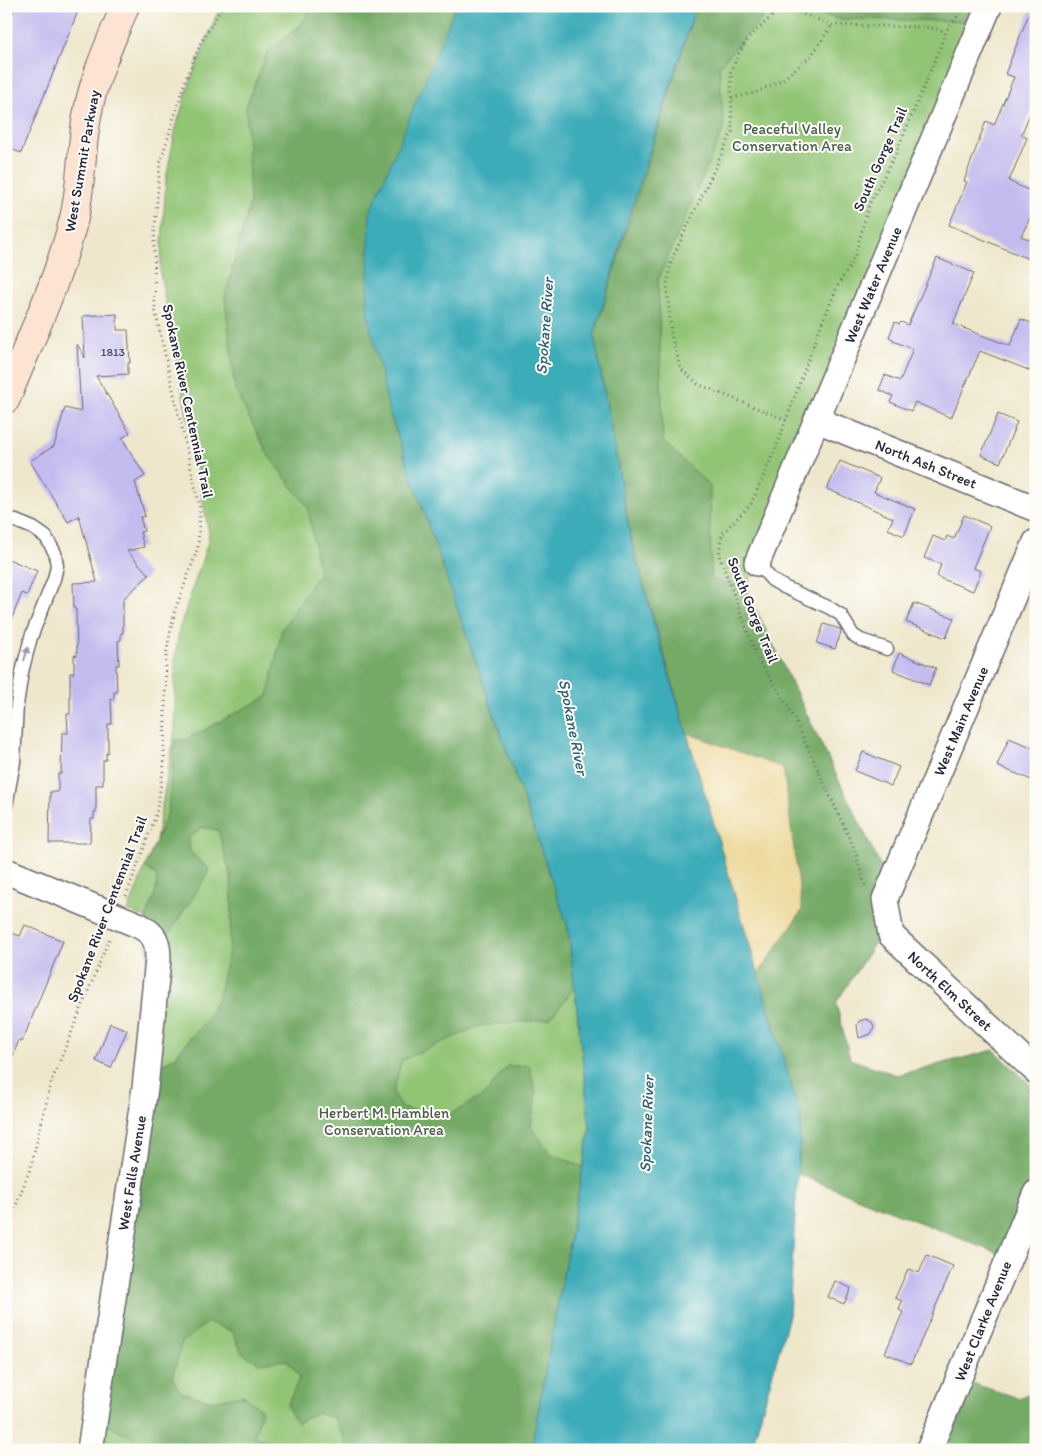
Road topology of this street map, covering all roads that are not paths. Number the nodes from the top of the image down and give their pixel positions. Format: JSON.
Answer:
{"nodes":[{"id":1,"x":125,"y":6,"type":"edge"},
{"id":2,"x":977,"y":7,"type":"edge"},
{"id":3,"x":6,"y":399,"type":"edge"},
{"id":4,"x":817,"y":420,"type":"junction"},
{"id":5,"x":1036,"y":508,"type":"edge"},
{"id":6,"x":6,"y":516,"type":"edge"},
{"id":7,"x":1036,"y":542,"type":"edge"},
{"id":8,"x":757,"y":563,"type":"joint"},
{"id":9,"x":887,"y":649,"type":"dead end"},
{"id":10,"x":6,"y":806,"type":"edge"},
{"id":11,"x":6,"y":871,"type":"edge"},
{"id":12,"x":876,"y":894,"type":"joint"},
{"id":13,"x":1032,"y":1082,"type":"edge"},
{"id":14,"x":1036,"y":1193,"type":"edge"},
{"id":15,"x":90,"y":1450,"type":"edge"},
{"id":16,"x":930,"y":1450,"type":"edge"}],
"edges":[{"from":1,"to":3,"type":"street","name":"West Summit Parkway"},
{"from":2,"to":4,"type":"street","name":"West Water Avenue"},
{"from":4,"to":5,"type":"street","name":"North Ash Street"},
{"from":4,"to":8,"type":"street","name":"West Water Avenue"},
{"from":10,"to":6,"type":"lane","one_way":true},
{"from":7,"to":12,"type":"street","name":"West Main Avenue"},
{"from":8,"to":9,"type":"lane"},
{"from":11,"to":15,"type":"street","name":"West Falls Avenue"},
{"from":12,"to":13,"type":"street","name":"North Elm Street"},
{"from":14,"to":16,"type":"street","name":"West Clarke Avenue"}]}
